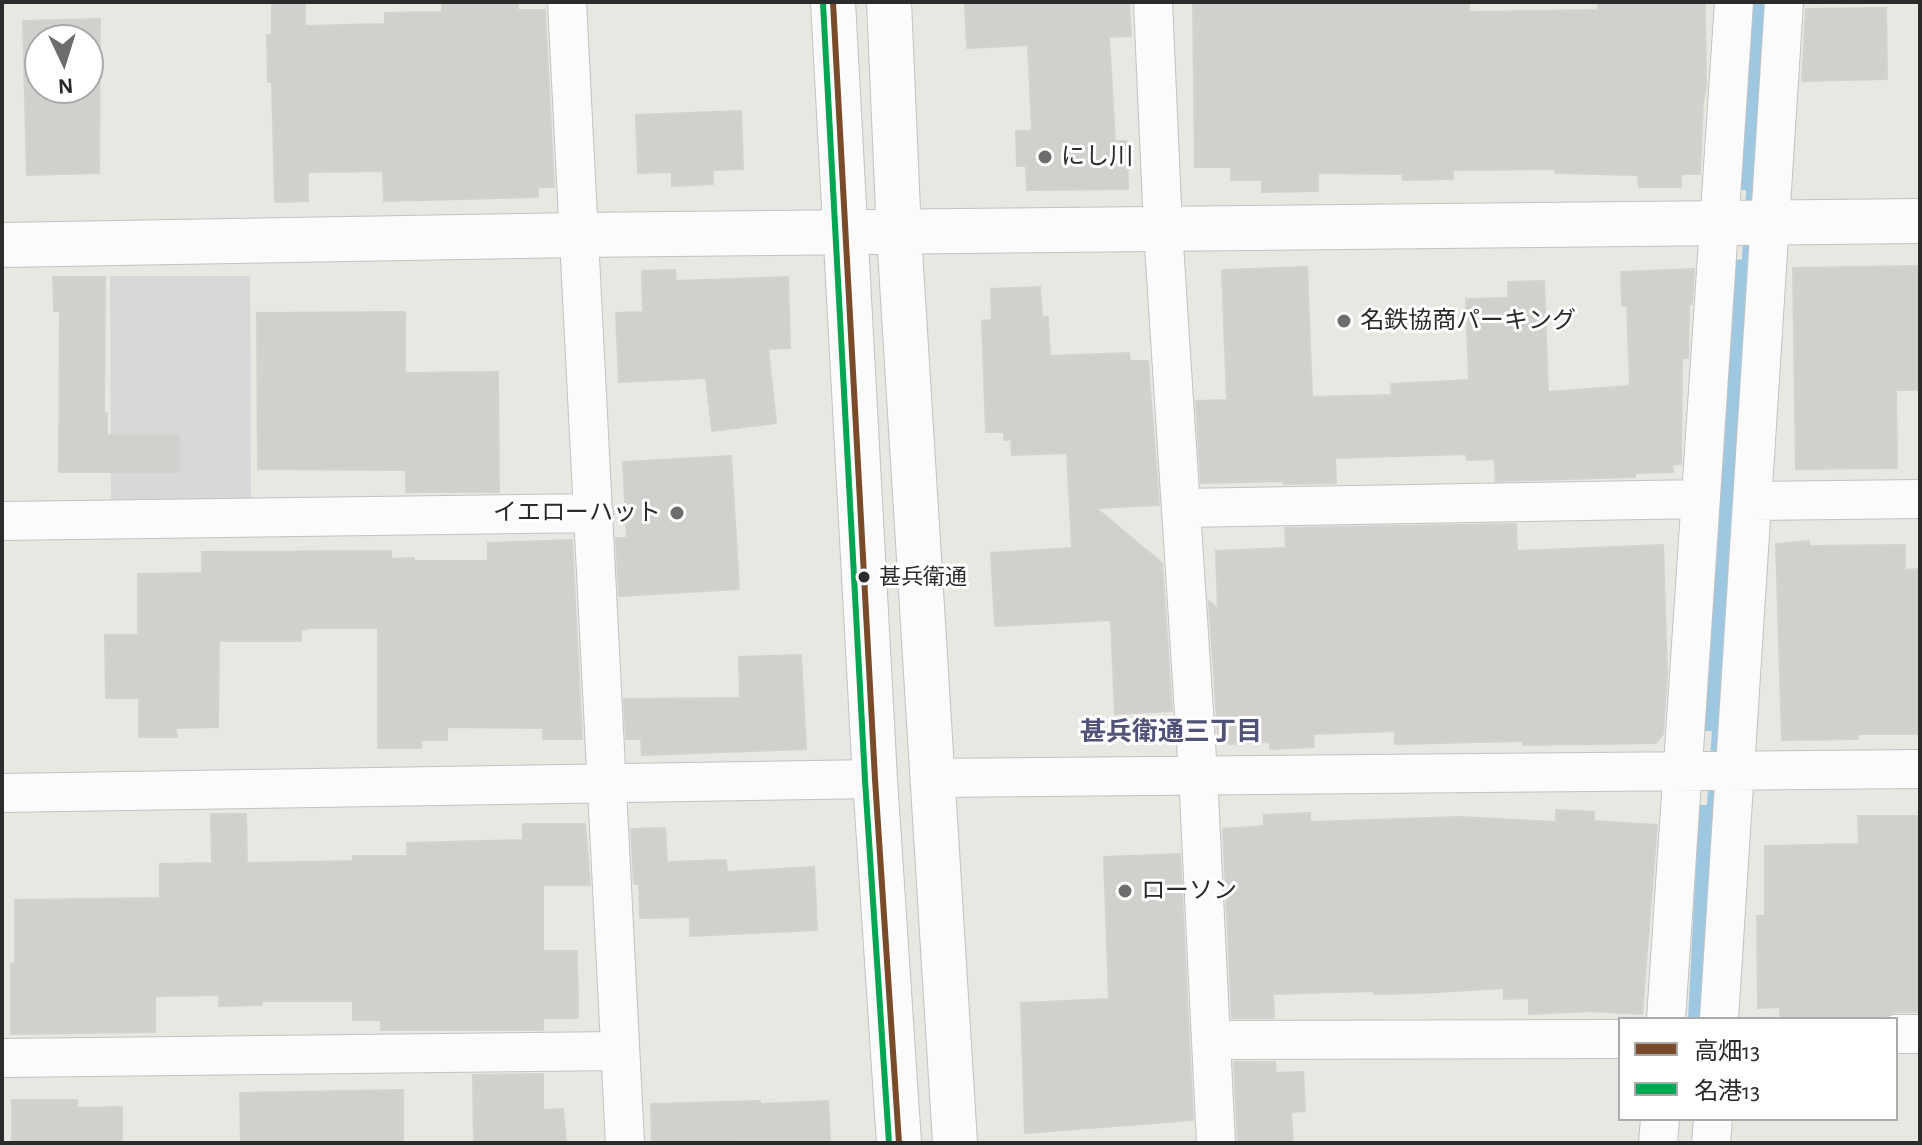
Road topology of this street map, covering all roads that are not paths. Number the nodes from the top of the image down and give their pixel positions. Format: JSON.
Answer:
{"nodes":[{"id":1,"x":567,"y":2,"type":"edge"},
{"id":2,"x":833,"y":2,"type":"edge"},
{"id":3,"x":889,"y":2,"type":"edge"},
{"id":4,"x":1153,"y":2,"type":"edge"},
{"id":5,"x":1734,"y":2,"type":"edge"},
{"id":6,"x":1784,"y":2,"type":"edge"},
{"id":7,"x":1920,"y":221,"type":"edge"},
{"id":8,"x":1745,"y":225,"type":"junction"},
{"id":9,"x":1163,"y":229,"type":"junction"},
{"id":10,"x":844,"y":233,"type":"junction"},
{"id":11,"x":899,"y":234,"type":"junction"},
{"id":12,"x":578,"y":235,"type":"junction"},
{"id":13,"x":2,"y":245,"type":"edge"},
{"id":14,"x":1701,"y":499,"type":"junction"},
{"id":15,"x":1920,"y":499,"type":"edge"},
{"id":16,"x":1754,"y":501,"type":"junction"},
{"id":17,"x":1181,"y":508,"type":"junction"},
{"id":18,"x":594,"y":513,"type":"junction"},
{"id":19,"x":2,"y":521,"type":"edge"},
{"id":20,"x":1920,"y":769,"type":"edge"},
{"id":21,"x":1687,"y":772,"type":"junction"},
{"id":22,"x":1732,"y":772,"type":"junction"},
{"id":23,"x":1198,"y":774,"type":"junction"},
{"id":24,"x":931,"y":778,"type":"junction"},
{"id":25,"x":875,"y":779,"type":"junction"},
{"id":26,"x":607,"y":781,"type":"junction"},
{"id":27,"x":2,"y":793,"type":"edge"},
{"id":28,"x":1666,"y":1017,"type":"edge"},
{"id":29,"x":1719,"y":1017,"type":"edge"},
{"id":30,"x":1898,"y":1034,"type":"edge"},
{"id":31,"x":1920,"y":1034,"type":"edge"},
{"id":32,"x":1618,"y":1039,"type":"edge"},
{"id":33,"x":1211,"y":1040,"type":"junction"},
{"id":34,"x":619,"y":1051,"type":"junction"},
{"id":35,"x":2,"y":1058,"type":"edge"},
{"id":36,"x":1660,"y":1121,"type":"edge"},
{"id":37,"x":1713,"y":1121,"type":"edge"},
{"id":38,"x":625,"y":1143,"type":"edge"},
{"id":39,"x":899,"y":1143,"type":"edge"},
{"id":40,"x":955,"y":1143,"type":"edge"},
{"id":41,"x":1216,"y":1143,"type":"edge"},
{"id":42,"x":1658,"y":1143,"type":"edge"},
{"id":43,"x":1711,"y":1143,"type":"edge"}],
"edges":[{"from":1,"to":12,"type":"street"},
{"from":2,"to":10,"type":"street"},
{"from":3,"to":11,"type":"street"},
{"from":4,"to":9,"type":"street"},
{"from":5,"to":8,"type":"street"},
{"from":6,"to":8,"type":"street"},
{"from":7,"to":8,"type":"street"},
{"from":8,"to":9,"type":"street"},
{"from":8,"to":14,"type":"street"},
{"from":8,"to":16,"type":"street"},
{"from":9,"to":11,"type":"street"},
{"from":9,"to":17,"type":"street"},
{"from":10,"to":11,"type":"street"},
{"from":10,"to":12,"type":"street"},
{"from":10,"to":25,"type":"street"},
{"from":11,"to":24,"type":"street"},
{"from":12,"to":13,"type":"street"},
{"from":12,"to":18,"type":"street"},
{"from":14,"to":17,"type":"street"},
{"from":14,"to":21,"type":"street"},
{"from":15,"to":16,"type":"street"},
{"from":16,"to":22,"type":"street"},
{"from":17,"to":23,"type":"street"},
{"from":18,"to":19,"type":"street"},
{"from":18,"to":26,"type":"street"},
{"from":20,"to":22,"type":"street"},
{"from":21,"to":22,"type":"street"},
{"from":21,"to":23,"type":"street"},
{"from":21,"to":28,"type":"street"},
{"from":22,"to":29,"type":"street"},
{"from":23,"to":24,"type":"street"},
{"from":23,"to":33,"type":"street"},
{"from":24,"to":40,"type":"street"},
{"from":25,"to":26,"type":"street"},
{"from":25,"to":39,"type":"street"},
{"from":26,"to":27,"type":"street"},
{"from":26,"to":34,"type":"street"},
{"from":30,"to":31,"type":"street"},
{"from":32,"to":33,"type":"street"},
{"from":33,"to":41,"type":"street"},
{"from":34,"to":35,"type":"street"},
{"from":34,"to":38,"type":"street"},
{"from":36,"to":42,"type":"street"},
{"from":37,"to":43,"type":"street"}]}
